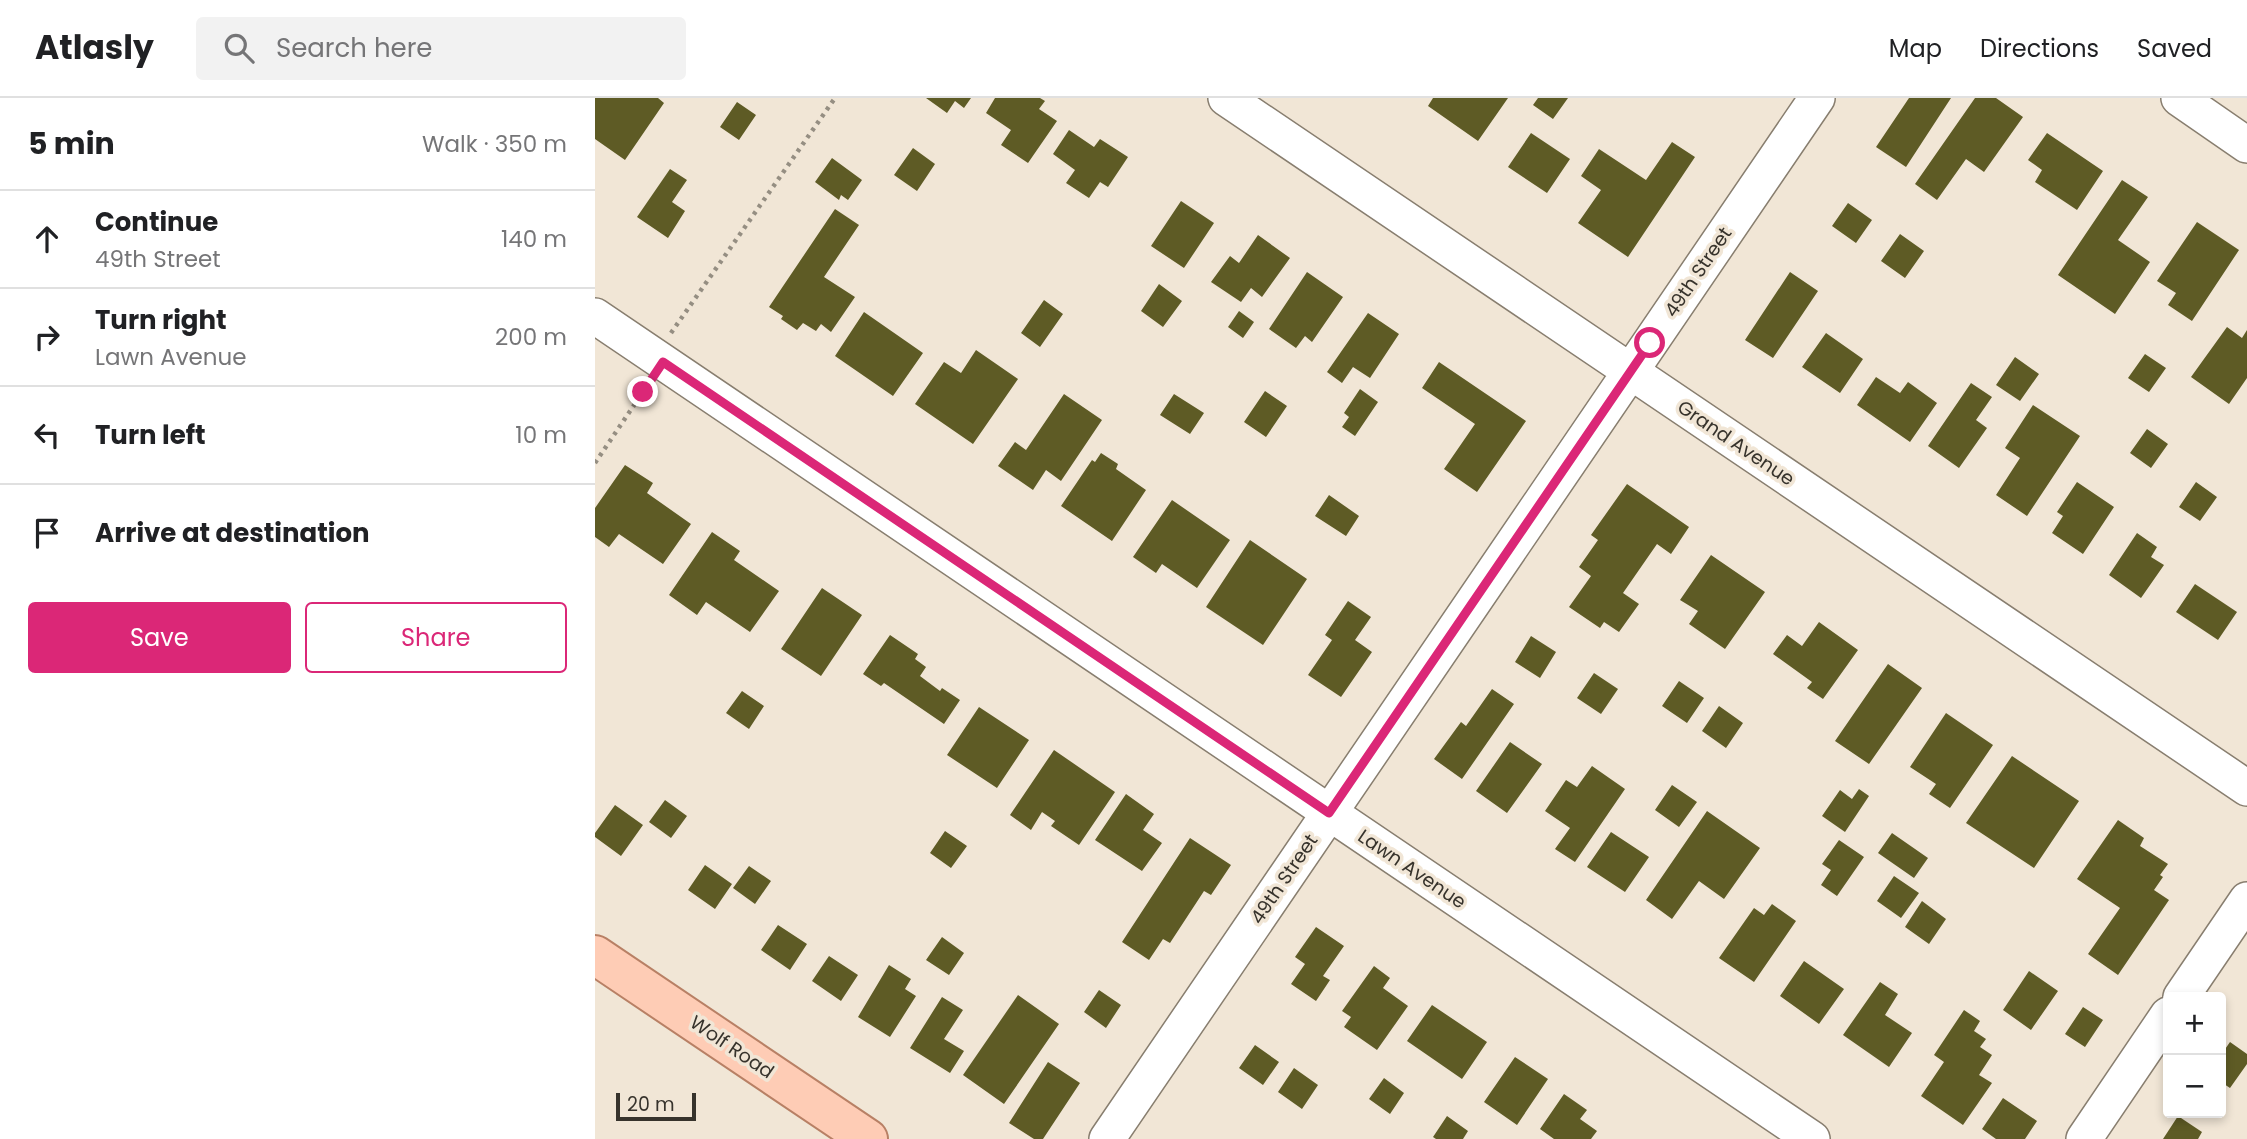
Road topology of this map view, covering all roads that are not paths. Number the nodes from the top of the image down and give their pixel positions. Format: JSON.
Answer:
{"nodes":[{"id":1,"x":1226,"y":98,"type":"edge"},
{"id":2,"x":1817,"y":98,"type":"edge"},
{"id":3,"x":2179,"y":98,"type":"edge"},
{"id":4,"x":2247,"y":145,"type":"edge"},
{"id":5,"x":595,"y":316,"type":"edge"},
{"id":6,"x":1630,"y":372,"type":"junction"},
{"id":7,"x":2247,"y":788,"type":"edge"},
{"id":8,"x":1329,"y":813,"type":"junction"},
{"id":9,"x":2247,"y":900,"type":"edge"},
{"id":10,"x":595,"y":955,"type":"edge"},
{"id":11,"x":2184,"y":992,"type":"edge"},
{"id":12,"x":2163,"y":1023,"type":"edge"},
{"id":13,"x":866,"y":1139,"type":"edge"},
{"id":14,"x":1107,"y":1139,"type":"edge"},
{"id":15,"x":1812,"y":1139,"type":"edge"},
{"id":16,"x":2084,"y":1139,"type":"edge"}],
"edges":[{"from":1,"to":6,"type":"street","name":"Grand Avenue"},
{"from":2,"to":6,"type":"street","name":"49th Street"},
{"from":3,"to":4,"type":"street"},
{"from":5,"to":8,"type":"street","name":"Lawn Avenue"},
{"from":6,"to":7,"type":"street","name":"Grand Avenue"},
{"from":6,"to":8,"type":"street","name":"49th Street"},
{"from":8,"to":14,"type":"street","name":"49th Street"},
{"from":8,"to":15,"type":"street","name":"Lawn Avenue"},
{"from":9,"to":11,"type":"street"},
{"from":10,"to":13,"type":"main road","name":"Wolf Road"},
{"from":12,"to":16,"type":"street"}]}
